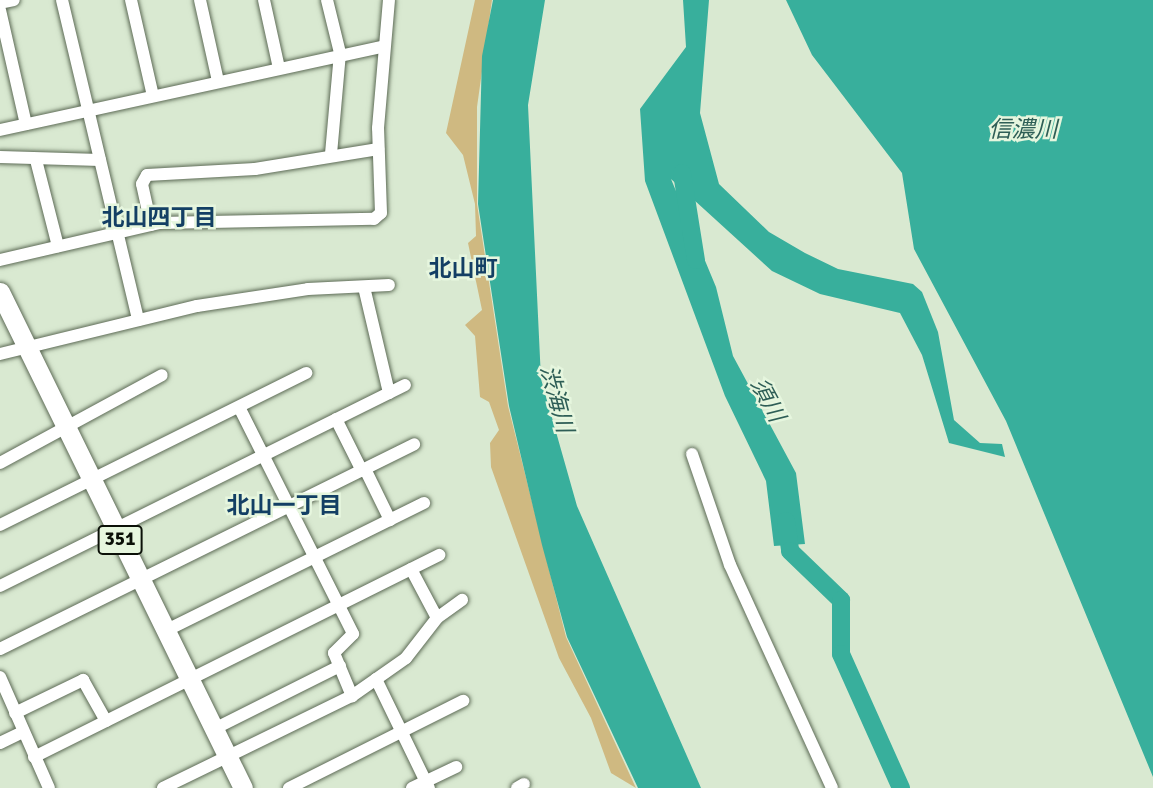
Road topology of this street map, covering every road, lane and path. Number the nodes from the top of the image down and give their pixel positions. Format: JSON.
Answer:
{"nodes":[{"id":1,"x":14,"y":0,"type":"edge"},
{"id":2,"x":62,"y":0,"type":"edge"},
{"id":3,"x":131,"y":0,"type":"edge"},
{"id":4,"x":200,"y":0,"type":"edge"},
{"id":5,"x":264,"y":0,"type":"edge"},
{"id":6,"x":327,"y":0,"type":"edge"},
{"id":7,"x":389,"y":0,"type":"edge"},
{"id":8,"x":0,"y":3,"type":"edge"},
{"id":9,"x":0,"y":10,"type":"edge"},
{"id":10,"x":384,"y":46,"type":"junction"},
{"id":11,"x":340,"y":54,"type":"junction"},
{"id":12,"x":279,"y":68,"type":"junction"},
{"id":13,"x":218,"y":81,"type":"junction"},
{"id":14,"x":153,"y":96,"type":"junction"},
{"id":15,"x":88,"y":110,"type":"junction"},
{"id":16,"x":26,"y":124,"type":"junction"},
{"id":17,"x":0,"y":130,"type":"edge"},
{"id":18,"x":378,"y":149,"type":"junction"},
{"id":19,"x":331,"y":153,"type":"junction"},
{"id":20,"x":0,"y":157,"type":"edge"},
{"id":21,"x":36,"y":160,"type":"junction"},
{"id":22,"x":100,"y":160,"type":"junction"},
{"id":23,"x":151,"y":225,"type":"junction"},
{"id":24,"x":117,"y":232,"type":"junction"},
{"id":25,"x":58,"y":246,"type":"junction"},
{"id":26,"x":0,"y":260,"type":"edge"},
{"id":27,"x":389,"y":285,"type":"dead end"},
{"id":28,"x":364,"y":287,"type":"junction"},
{"id":29,"x":0,"y":292,"type":"edge"},
{"id":30,"x":138,"y":320,"type":"junction"},
{"id":31,"x":25,"y":347,"type":"junction"},
{"id":32,"x":0,"y":354,"type":"edge"},
{"id":33,"x":306,"y":373,"type":"dead end"},
{"id":34,"x":162,"y":375,"type":"dead end"},
{"id":35,"x":405,"y":385,"type":"dead end"},
{"id":36,"x":388,"y":393,"type":"junction"},
{"id":37,"x":239,"y":407,"type":"junction"},
{"id":38,"x":336,"y":419,"type":"junction"},
{"id":39,"x":66,"y":429,"type":"junction"},
{"id":40,"x":414,"y":444,"type":"dead end"},
{"id":41,"x":692,"y":454,"type":"dead end"},
{"id":42,"x":264,"y":456,"type":"junction"},
{"id":43,"x":0,"y":463,"type":"edge"},
{"id":44,"x":363,"y":470,"type":"junction"},
{"id":45,"x":91,"y":481,"type":"junction"},
{"id":46,"x":424,"y":503,"type":"dead end"},
{"id":47,"x":288,"y":506,"type":"junction"},
{"id":48,"x":390,"y":520,"type":"junction"},
{"id":49,"x":0,"y":525,"type":"edge"},
{"id":50,"x":115,"y":529,"type":"junction"},
{"id":51,"x":439,"y":555,"type":"dead end"},
{"id":52,"x":315,"y":557,"type":"junction"},
{"id":53,"x":411,"y":569,"type":"junction"},
{"id":54,"x":140,"y":580,"type":"junction"},
{"id":55,"x":0,"y":586,"type":"edge"},
{"id":56,"x":462,"y":600,"type":"dead end"},
{"id":57,"x":340,"y":606,"type":"junction"},
{"id":58,"x":437,"y":618,"type":"junction"},
{"id":59,"x":165,"y":631,"type":"junction"},
{"id":60,"x":0,"y":649,"type":"edge"},
{"id":61,"x":340,"y":666,"type":"junction"},
{"id":62,"x":0,"y":677,"type":"edge"},
{"id":63,"x":376,"y":680,"type":"junction"},
{"id":64,"x":191,"y":681,"type":"junction"},
{"id":65,"x":352,"y":696,"type":"junction"},
{"id":66,"x":463,"y":701,"type":"dead end"},
{"id":67,"x":15,"y":713,"type":"junction"},
{"id":68,"x":106,"y":721,"type":"junction"},
{"id":69,"x":214,"y":729,"type":"junction"},
{"id":70,"x":23,"y":732,"type":"junction"},
{"id":71,"x":400,"y":732,"type":"junction"},
{"id":72,"x":0,"y":743,"type":"edge"},
{"id":73,"x":227,"y":756,"type":"junction"},
{"id":74,"x":34,"y":757,"type":"junction"},
{"id":75,"x":456,"y":766,"type":"dead end"},
{"id":76,"x":427,"y":785,"type":"edge"},
{"id":77,"x":43,"y":786,"type":"edge"},
{"id":78,"x":163,"y":788,"type":"edge"},
{"id":79,"x":243,"y":788,"type":"edge"},
{"id":80,"x":289,"y":788,"type":"edge"},
{"id":81,"x":412,"y":788,"type":"edge"},
{"id":82,"x":832,"y":788,"type":"edge"}],
"edges":[{"from":1,"to":8,"type":"street"},
{"from":2,"to":15,"type":"street"},
{"from":3,"to":14,"type":"street"},
{"from":4,"to":13,"type":"street"},
{"from":5,"to":12,"type":"street"},
{"from":6,"to":11,"type":"street"},
{"from":7,"to":10,"type":"street"},
{"from":9,"to":16,"type":"street"},
{"from":10,"to":11,"type":"street"},
{"from":10,"to":18,"type":"street"},
{"from":11,"to":12,"type":"street"},
{"from":11,"to":19,"type":"street"},
{"from":12,"to":13,"type":"street"},
{"from":13,"to":14,"type":"street"},
{"from":14,"to":15,"type":"street"},
{"from":15,"to":16,"type":"street"},
{"from":15,"to":22,"type":"street"},
{"from":16,"to":17,"type":"street"},
{"from":18,"to":19,"type":"street"},
{"from":18,"to":23,"type":"street"},
{"from":19,"to":23,"type":"street"},
{"from":20,"to":21,"type":"street"},
{"from":21,"to":22,"type":"street"},
{"from":21,"to":25,"type":"street"},
{"from":22,"to":24,"type":"street"},
{"from":23,"to":24,"type":"street"},
{"from":24,"to":25,"type":"street"},
{"from":24,"to":30,"type":"street"},
{"from":25,"to":26,"type":"street"},
{"from":27,"to":28,"type":"street"},
{"from":28,"to":30,"type":"street"},
{"from":28,"to":36,"type":"street"},
{"from":29,"to":31,"type":"highway","number":"351"},
{"from":30,"to":31,"type":"street"},
{"from":31,"to":32,"type":"street"},
{"from":31,"to":39,"type":"highway","number":"351"},
{"from":33,"to":37,"type":"street"},
{"from":34,"to":39,"type":"street"},
{"from":35,"to":36,"type":"street"},
{"from":36,"to":38,"type":"street"},
{"from":37,"to":42,"type":"street"},
{"from":37,"to":45,"type":"street"},
{"from":38,"to":42,"type":"street"},
{"from":38,"to":44,"type":"street"},
{"from":39,"to":43,"type":"street"},
{"from":39,"to":45,"type":"highway","number":"351"},
{"from":40,"to":44,"type":"street"},
{"from":41,"to":82,"type":"street"},
{"from":42,"to":47,"type":"street"},
{"from":42,"to":50,"type":"street"},
{"from":44,"to":47,"type":"street"},
{"from":44,"to":48,"type":"street"},
{"from":45,"to":49,"type":"street"},
{"from":45,"to":50,"type":"highway","number":"351"},
{"from":46,"to":48,"type":"street"},
{"from":47,"to":52,"type":"street"},
{"from":47,"to":54,"type":"street"},
{"from":48,"to":52,"type":"street"},
{"from":50,"to":54,"type":"highway","number":"351"},
{"from":50,"to":55,"type":"street"},
{"from":51,"to":53,"type":"street"},
{"from":52,"to":57,"type":"street"},
{"from":52,"to":59,"type":"street"},
{"from":53,"to":57,"type":"street"},
{"from":53,"to":58,"type":"street"},
{"from":54,"to":59,"type":"highway","number":"351"},
{"from":54,"to":60,"type":"street"},
{"from":56,"to":58,"type":"street"},
{"from":57,"to":61,"type":"street"},
{"from":57,"to":64,"type":"street"},
{"from":58,"to":63,"type":"street"},
{"from":59,"to":64,"type":"highway","number":"351"},
{"from":61,"to":65,"type":"street"},
{"from":61,"to":69,"type":"street"},
{"from":62,"to":67,"type":"street"},
{"from":63,"to":65,"type":"street"},
{"from":63,"to":71,"type":"street"},
{"from":64,"to":68,"type":"street"},
{"from":64,"to":69,"type":"highway","number":"351"},
{"from":65,"to":73,"type":"street"},
{"from":66,"to":71,"type":"street"},
{"from":67,"to":68,"type":"street"},
{"from":67,"to":70,"type":"street"},
{"from":68,"to":74,"type":"street"},
{"from":69,"to":73,"type":"highway","number":"351"},
{"from":70,"to":72,"type":"street"},
{"from":70,"to":74,"type":"street"},
{"from":71,"to":76,"type":"street"},
{"from":71,"to":80,"type":"street"},
{"from":73,"to":78,"type":"street"},
{"from":73,"to":79,"type":"highway","number":"351"},
{"from":74,"to":77,"type":"street"},
{"from":75,"to":76,"type":"street"},
{"from":76,"to":81,"type":"street"}]}
